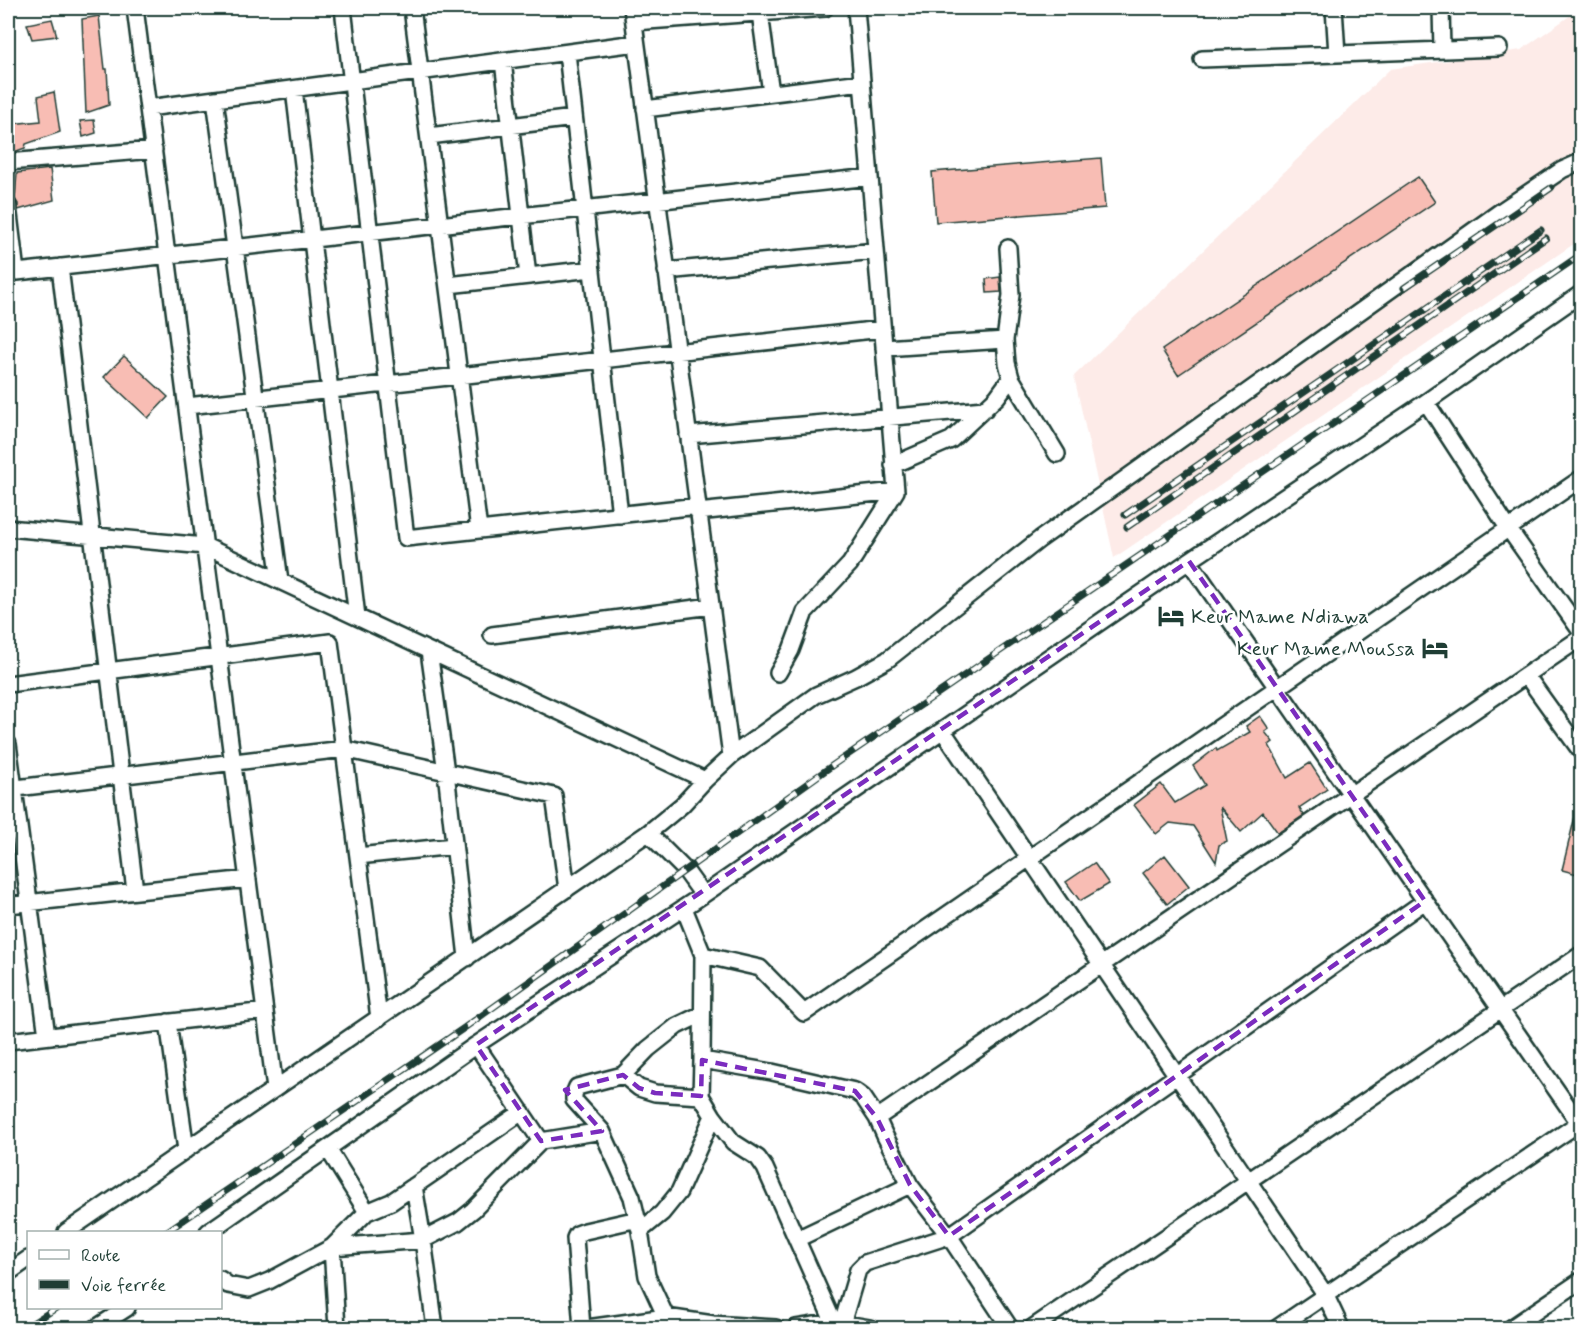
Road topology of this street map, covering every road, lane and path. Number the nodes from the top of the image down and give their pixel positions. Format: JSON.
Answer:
{"nodes":[{"id":1,"x":135,"y":8,"type":"edge"},
{"id":2,"x":343,"y":8,"type":"edge"},
{"id":3,"x":412,"y":8,"type":"edge"},
{"id":4,"x":825,"y":8,"type":"edge"},
{"id":5,"x":856,"y":8,"type":"edge"},
{"id":6,"x":1334,"y":8,"type":"edge"},
{"id":7,"x":1441,"y":8,"type":"edge"},
{"id":8,"x":776,"y":9,"type":"edge"},
{"id":9,"x":760,"y":12,"type":"junction"},
{"id":10,"x":633,"y":15,"type":"edge"},
{"id":11,"x":636,"y":43,"type":"junction"},
{"id":12,"x":1499,"y":48,"type":"dead end"},
{"id":13,"x":1442,"y":50,"type":"junction"},
{"id":14,"x":567,"y":52,"type":"junction"},
{"id":15,"x":1337,"y":54,"type":"junction"},
{"id":16,"x":1202,"y":59,"type":"dead end"},
{"id":17,"x":503,"y":61,"type":"junction"},
{"id":18,"x":421,"y":72,"type":"junction"},
{"id":19,"x":351,"y":81,"type":"junction"},
{"id":20,"x":862,"y":82,"type":"junction"},
{"id":21,"x":294,"y":88,"type":"junction"},
{"id":22,"x":771,"y":93,"type":"junction"},
{"id":23,"x":215,"y":99,"type":"junction"},
{"id":24,"x":148,"y":108,"type":"junction"},
{"id":25,"x":645,"y":109,"type":"junction"},
{"id":26,"x":574,"y":118,"type":"junction"},
{"id":27,"x":511,"y":126,"type":"junction"},
{"id":28,"x":429,"y":136,"type":"junction"},
{"id":29,"x":154,"y":150,"type":"junction"},
{"id":30,"x":1581,"y":161,"type":"edge"},
{"id":31,"x":8,"y":162,"type":"edge"},
{"id":32,"x":870,"y":177,"type":"junction"},
{"id":33,"x":657,"y":200,"type":"junction"},
{"id":34,"x":8,"y":206,"type":"edge"},
{"id":35,"x":585,"y":208,"type":"junction"},
{"id":36,"x":521,"y":216,"type":"junction"},
{"id":37,"x":440,"y":225,"type":"junction"},
{"id":38,"x":370,"y":232,"type":"junction"},
{"id":39,"x":311,"y":239,"type":"junction"},
{"id":40,"x":235,"y":247,"type":"junction"},
{"id":41,"x":1008,"y":248,"type":"dead end"},
{"id":42,"x":876,"y":251,"type":"junction"},
{"id":43,"x":167,"y":255,"type":"junction"},
{"id":44,"x":60,"y":267,"type":"junction"},
{"id":45,"x":591,"y":269,"type":"junction"},
{"id":46,"x":666,"y":271,"type":"junction"},
{"id":47,"x":12,"y":272,"type":"edge"},
{"id":48,"x":528,"y":276,"type":"junction"},
{"id":49,"x":448,"y":285,"type":"junction"},
{"id":50,"x":1581,"y":293,"type":"edge"},
{"id":51,"x":882,"y":329,"type":"junction"},
{"id":52,"x":1005,"y":340,"type":"junction"},
{"id":53,"x":884,"y":348,"type":"junction"},
{"id":54,"x":677,"y":352,"type":"junction"},
{"id":55,"x":602,"y":360,"type":"junction"},
{"id":56,"x":459,"y":376,"type":"junction"},
{"id":57,"x":1011,"y":378,"type":"junction"},
{"id":58,"x":388,"y":384,"type":"junction"},
{"id":59,"x":330,"y":390,"type":"junction"},
{"id":60,"x":256,"y":399,"type":"junction"},
{"id":61,"x":1426,"y":402,"type":"junction"},
{"id":62,"x":187,"y":406,"type":"junction"},
{"id":63,"x":985,"y":409,"type":"junction"},
{"id":64,"x":890,"y":418,"type":"junction"},
{"id":65,"x":688,"y":435,"type":"junction"},
{"id":66,"x":1057,"y":454,"type":"dead end"},
{"id":67,"x":893,"y":465,"type":"junction"},
{"id":68,"x":1581,"y":478,"type":"edge"},
{"id":69,"x":896,"y":491,"type":"junction"},
{"id":70,"x":698,"y":509,"type":"junction"},
{"id":71,"x":620,"y":515,"type":"junction"},
{"id":72,"x":8,"y":528,"type":"edge"},
{"id":73,"x":1509,"y":528,"type":"junction"},
{"id":74,"x":479,"y":530,"type":"junction"},
{"id":75,"x":93,"y":536,"type":"junction"},
{"id":76,"x":205,"y":546,"type":"junction"},
{"id":77,"x":1189,"y":561,"type":"junction"},
{"id":78,"x":280,"y":581,"type":"junction"},
{"id":79,"x":711,"y":606,"type":"junction"},
{"id":80,"x":357,"y":617,"type":"junction"},
{"id":81,"x":492,"y":634,"type":"dead end"},
{"id":82,"x":1581,"y":635,"type":"edge"},
{"id":83,"x":429,"y":651,"type":"junction"},
{"id":84,"x":219,"y":657,"type":"junction"},
{"id":85,"x":109,"y":671,"type":"junction"},
{"id":86,"x":778,"y":673,"type":"dead end"},
{"id":87,"x":1526,"y":675,"type":"junction"},
{"id":88,"x":8,"y":684,"type":"edge"},
{"id":89,"x":1277,"y":687,"type":"junction"},
{"id":90,"x":942,"y":731,"type":"junction"},
{"id":91,"x":8,"y":744,"type":"edge"},
{"id":92,"x":344,"y":749,"type":"junction"},
{"id":93,"x":1581,"y":753,"type":"edge"},
{"id":94,"x":731,"y":756,"type":"junction"},
{"id":95,"x":233,"y":762,"type":"junction"},
{"id":96,"x":446,"y":772,"type":"junction"},
{"id":97,"x":121,"y":776,"type":"junction"},
{"id":98,"x":705,"y":780,"type":"junction"},
{"id":99,"x":10,"y":789,"type":"edge"},
{"id":100,"x":1351,"y":794,"type":"junction"},
{"id":101,"x":648,"y":833,"type":"junction"},
{"id":102,"x":454,"y":846,"type":"junction"},
{"id":103,"x":358,"y":856,"type":"junction"},
{"id":104,"x":1029,"y":858,"type":"junction"},
{"id":105,"x":248,"y":879,"type":"junction"},
{"id":106,"x":567,"y":889,"type":"junction"},
{"id":107,"x":135,"y":891,"type":"junction"},
{"id":108,"x":703,"y":895,"type":"junction"},
{"id":109,"x":1425,"y":901,"type":"junction"},
{"id":110,"x":29,"y":902,"type":"junction"},
{"id":111,"x":8,"y":905,"type":"edge"},
{"id":112,"x":684,"y":908,"type":"junction"},
{"id":113,"x":1581,"y":954,"type":"edge"},
{"id":114,"x":703,"y":955,"type":"junction"},
{"id":115,"x":467,"y":958,"type":"junction"},
{"id":116,"x":1102,"y":965,"type":"junction"},
{"id":117,"x":1500,"y":1010,"type":"junction"},
{"id":118,"x":265,"y":1011,"type":"junction"},
{"id":119,"x":702,"y":1014,"type":"junction"},
{"id":120,"x":379,"y":1018,"type":"junction"},
{"id":121,"x":168,"y":1022,"type":"junction"},
{"id":122,"x":47,"y":1036,"type":"junction"},
{"id":123,"x":8,"y":1041,"type":"edge"},
{"id":124,"x":476,"y":1045,"type":"junction"},
{"id":125,"x":702,"y":1060,"type":"junction"},
{"id":126,"x":623,"y":1075,"type":"junction"},
{"id":127,"x":1177,"y":1076,"type":"junction"},
{"id":128,"x":275,"y":1089,"type":"junction"},
{"id":129,"x":701,"y":1096,"type":"junction"},
{"id":130,"x":522,"y":1112,"type":"junction"},
{"id":131,"x":713,"y":1116,"type":"junction"},
{"id":132,"x":877,"y":1118,"type":"junction"},
{"id":133,"x":1580,"y":1124,"type":"edge"},
{"id":134,"x":602,"y":1131,"type":"junction"},
{"id":135,"x":541,"y":1141,"type":"junction"},
{"id":136,"x":328,"y":1149,"type":"junction"},
{"id":137,"x":186,"y":1150,"type":"junction"},
{"id":138,"x":1248,"y":1181,"type":"junction"},
{"id":139,"x":910,"y":1185,"type":"junction"},
{"id":140,"x":414,"y":1186,"type":"junction"},
{"id":141,"x":367,"y":1212,"type":"junction"},
{"id":142,"x":639,"y":1225,"type":"junction"},
{"id":143,"x":69,"y":1231,"type":"edge"},
{"id":144,"x":209,"y":1231,"type":"edge"},
{"id":145,"x":949,"y":1236,"type":"junction"},
{"id":146,"x":797,"y":1239,"type":"junction"},
{"id":147,"x":423,"y":1240,"type":"junction"},
{"id":148,"x":332,"y":1247,"type":"junction"},
{"id":149,"x":27,"y":1260,"type":"edge"},
{"id":150,"x":8,"y":1273,"type":"edge"},
{"id":151,"x":222,"y":1280,"type":"edge"},
{"id":152,"x":1581,"y":1280,"type":"edge"},
{"id":153,"x":1325,"y":1294,"type":"junction"},
{"id":154,"x":126,"y":1309,"type":"edge"},
{"id":155,"x":666,"y":1317,"type":"junction"},
{"id":156,"x":838,"y":1325,"type":"edge"},
{"id":157,"x":714,"y":1326,"type":"edge"},
{"id":158,"x":96,"y":1329,"type":"edge"},
{"id":159,"x":337,"y":1329,"type":"edge"},
{"id":160,"x":435,"y":1329,"type":"edge"},
{"id":161,"x":582,"y":1329,"type":"edge"},
{"id":162,"x":587,"y":1329,"type":"edge"},
{"id":163,"x":776,"y":1329,"type":"edge"},
{"id":164,"x":796,"y":1329,"type":"edge"},
{"id":165,"x":870,"y":1329,"type":"edge"},
{"id":166,"x":1010,"y":1329,"type":"edge"},
{"id":167,"x":1032,"y":1329,"type":"edge"},
{"id":168,"x":1277,"y":1329,"type":"edge"},
{"id":169,"x":1341,"y":1329,"type":"edge"},
{"id":170,"x":1511,"y":1329,"type":"edge"}],
"edges":[{"from":1,"to":24,"type":"street"},
{"from":2,"to":19,"type":"street"},
{"from":3,"to":18,"type":"street"},
{"from":4,"to":8,"type":"street"},
{"from":5,"to":20,"type":"street"},
{"from":6,"to":15,"type":"street"},
{"from":7,"to":13,"type":"street"},
{"from":8,"to":9,"type":"street"},
{"from":9,"to":10,"type":"street"},
{"from":9,"to":22,"type":"street"},
{"from":10,"to":11,"type":"street"},
{"from":11,"to":14,"type":"street"},
{"from":11,"to":25,"type":"street"},
{"from":12,"to":13,"type":"street"},
{"from":13,"to":15,"type":"street"},
{"from":14,"to":17,"type":"street"},
{"from":14,"to":26,"type":"street"},
{"from":15,"to":16,"type":"street"},
{"from":17,"to":18,"type":"street"},
{"from":17,"to":27,"type":"street"},
{"from":18,"to":19,"type":"street"},
{"from":18,"to":28,"type":"street"},
{"from":19,"to":21,"type":"street"},
{"from":19,"to":38,"type":"street"},
{"from":20,"to":22,"type":"street"},
{"from":20,"to":32,"type":"street"},
{"from":21,"to":23,"type":"street"},
{"from":21,"to":39,"type":"street"},
{"from":22,"to":25,"type":"street"},
{"from":23,"to":24,"type":"street"},
{"from":23,"to":40,"type":"street"},
{"from":24,"to":29,"type":"street"},
{"from":25,"to":33,"type":"street"},
{"from":26,"to":27,"type":"street"},
{"from":26,"to":35,"type":"street"},
{"from":27,"to":28,"type":"street"},
{"from":27,"to":36,"type":"street"},
{"from":28,"to":37,"type":"street"},
{"from":29,"to":31,"type":"street"},
{"from":29,"to":43,"type":"street"},
{"from":30,"to":94,"type":"street"},
{"from":32,"to":33,"type":"street"},
{"from":32,"to":42,"type":"street"},
{"from":33,"to":35,"type":"street"},
{"from":33,"to":46,"type":"street"},
{"from":34,"to":47,"type":"street"},
{"from":35,"to":36,"type":"street"},
{"from":35,"to":45,"type":"street"},
{"from":36,"to":37,"type":"street"},
{"from":36,"to":48,"type":"street"},
{"from":37,"to":38,"type":"street"},
{"from":37,"to":49,"type":"street"},
{"from":38,"to":39,"type":"street"},
{"from":38,"to":58,"type":"street"},
{"from":39,"to":40,"type":"street"},
{"from":39,"to":59,"type":"street"},
{"from":40,"to":43,"type":"street"},
{"from":40,"to":60,"type":"street"},
{"from":41,"to":52,"type":"street"},
{"from":42,"to":46,"type":"street"},
{"from":42,"to":51,"type":"street"},
{"from":43,"to":44,"type":"street"},
{"from":43,"to":62,"type":"street"},
{"from":44,"to":47,"type":"street"},
{"from":44,"to":75,"type":"street"},
{"from":45,"to":48,"type":"street"},
{"from":45,"to":55,"type":"street"},
{"from":46,"to":54,"type":"street"},
{"from":48,"to":49,"type":"street"},
{"from":49,"to":56,"type":"street"},
{"from":50,"to":61,"type":"street"},
{"from":51,"to":53,"type":"street"},
{"from":51,"to":54,"type":"street"},
{"from":52,"to":53,"type":"street"},
{"from":52,"to":57,"type":"street"},
{"from":53,"to":64,"type":"street"},
{"from":54,"to":55,"type":"street"},
{"from":54,"to":65,"type":"street"},
{"from":55,"to":56,"type":"street"},
{"from":55,"to":71,"type":"street"},
{"from":56,"to":58,"type":"street"},
{"from":56,"to":74,"type":"street"},
{"from":57,"to":63,"type":"street"},
{"from":57,"to":66,"type":"street"},
{"from":58,"to":59,"type":"street"},
{"from":58,"to":74,"type":"street"},
{"from":59,"to":60,"type":"street"},
{"from":59,"to":80,"type":"street"},
{"from":60,"to":62,"type":"street"},
{"from":60,"to":78,"type":"street"},
{"from":61,"to":73,"type":"street"},
{"from":61,"to":77,"type":"street"},
{"from":62,"to":76,"type":"street"},
{"from":63,"to":64,"type":"street"},
{"from":63,"to":67,"type":"street"},
{"from":64,"to":65,"type":"street"},
{"from":64,"to":67,"type":"street"},
{"from":65,"to":70,"type":"street"},
{"from":67,"to":69,"type":"street"},
{"from":68,"to":73,"type":"street"},
{"from":69,"to":70,"type":"street"},
{"from":69,"to":86,"type":"street"},
{"from":70,"to":71,"type":"street"},
{"from":70,"to":79,"type":"street"},
{"from":71,"to":74,"type":"street"},
{"from":72,"to":75,"type":"street"},
{"from":73,"to":82,"type":"street"},
{"from":73,"to":89,"type":"street"},
{"from":75,"to":76,"type":"street"},
{"from":75,"to":85,"type":"street"},
{"from":76,"to":78,"type":"street"},
{"from":76,"to":84,"type":"street"},
{"from":77,"to":89,"type":"street"},
{"from":77,"to":90,"type":"street"},
{"from":78,"to":80,"type":"street"},
{"from":79,"to":81,"type":"street"},
{"from":79,"to":94,"type":"street"},
{"from":80,"to":83,"type":"street"},
{"from":82,"to":87,"type":"street"},
{"from":83,"to":96,"type":"street"},
{"from":83,"to":98,"type":"street"},
{"from":84,"to":85,"type":"street"},
{"from":84,"to":92,"type":"street"},
{"from":84,"to":95,"type":"street"},
{"from":85,"to":88,"type":"street"},
{"from":85,"to":97,"type":"street"},
{"from":87,"to":93,"type":"street"},
{"from":87,"to":100,"type":"street"},
{"from":89,"to":100,"type":"street"},
{"from":89,"to":104,"type":"street"},
{"from":90,"to":104,"type":"street"},
{"from":90,"to":108,"type":"street"},
{"from":91,"to":99,"type":"street"},
{"from":92,"to":95,"type":"street"},
{"from":92,"to":96,"type":"street"},
{"from":92,"to":103,"type":"street"},
{"from":94,"to":98,"type":"street"},
{"from":95,"to":97,"type":"street"},
{"from":95,"to":105,"type":"street"},
{"from":96,"to":102,"type":"street"},
{"from":96,"to":106,"type":"street"},
{"from":97,"to":99,"type":"street"},
{"from":97,"to":107,"type":"street"},
{"from":98,"to":101,"type":"street"},
{"from":99,"to":110,"type":"street"},
{"from":100,"to":109,"type":"street"},
{"from":100,"to":116,"type":"street"},
{"from":101,"to":106,"type":"street"},
{"from":101,"to":108,"type":"street"},
{"from":102,"to":103,"type":"street"},
{"from":102,"to":115,"type":"street"},
{"from":103,"to":120,"type":"street"},
{"from":104,"to":114,"type":"street"},
{"from":104,"to":116,"type":"street"},
{"from":105,"to":107,"type":"street"},
{"from":105,"to":118,"type":"street"},
{"from":106,"to":115,"type":"street"},
{"from":107,"to":110,"type":"street"},
{"from":108,"to":112,"type":"street"},
{"from":109,"to":117,"type":"street"},
{"from":109,"to":127,"type":"street"},
{"from":110,"to":111,"type":"street"},
{"from":110,"to":122,"type":"street"},
{"from":112,"to":114,"type":"street"},
{"from":112,"to":124,"type":"street"},
{"from":113,"to":117,"type":"street"},
{"from":114,"to":119,"type":"street"},
{"from":115,"to":120,"type":"street"},
{"from":116,"to":127,"type":"street"},
{"from":116,"to":132,"type":"street"},
{"from":117,"to":133,"type":"street"},
{"from":117,"to":138,"type":"street"},
{"from":118,"to":121,"type":"street"},
{"from":118,"to":128,"type":"street"},
{"from":119,"to":125,"type":"street"},
{"from":119,"to":126,"type":"street"},
{"from":120,"to":128,"type":"street"},
{"from":121,"to":122,"type":"street"},
{"from":121,"to":137,"type":"street"},
{"from":122,"to":123,"type":"street"},
{"from":124,"to":130,"type":"street"},
{"from":124,"to":136,"type":"street"},
{"from":125,"to":129,"type":"street"},
{"from":125,"to":132,"type":"street"},
{"from":126,"to":129,"type":"street"},
{"from":126,"to":134,"type":"street"},
{"from":127,"to":138,"type":"street"},
{"from":127,"to":145,"type":"street"},
{"from":128,"to":137,"type":"street"},
{"from":129,"to":131,"type":"street"},
{"from":130,"to":135,"type":"street"},
{"from":130,"to":140,"type":"street"},
{"from":131,"to":142,"type":"street"},
{"from":131,"to":146,"type":"street"},
{"from":132,"to":139,"type":"street"},
{"from":133,"to":153,"type":"street"},
{"from":134,"to":135,"type":"street"},
{"from":134,"to":142,"type":"street"},
{"from":135,"to":147,"type":"street"},
{"from":136,"to":141,"type":"street"},
{"from":136,"to":144,"type":"street"},
{"from":137,"to":143,"type":"street"},
{"from":138,"to":153,"type":"street"},
{"from":138,"to":167,"type":"street"},
{"from":139,"to":145,"type":"street"},
{"from":139,"to":146,"type":"street"},
{"from":140,"to":141,"type":"street"},
{"from":140,"to":147,"type":"street"},
{"from":141,"to":148,"type":"street"},
{"from":142,"to":155,"type":"street"},
{"from":142,"to":161,"type":"street"},
{"from":145,"to":156,"type":"street"},
{"from":145,"to":166,"type":"street"},
{"from":146,"to":156,"type":"street"},
{"from":147,"to":148,"type":"street"},
{"from":147,"to":160,"type":"street"},
{"from":148,"to":151,"type":"street"},
{"from":148,"to":159,"type":"street"},
{"from":149,"to":150,"type":"street"},
{"from":152,"to":170,"type":"street"},
{"from":153,"to":168,"type":"street"},
{"from":153,"to":169,"type":"street"},
{"from":154,"to":158,"type":"street"},
{"from":155,"to":157,"type":"street"},
{"from":155,"to":162,"type":"street"},
{"from":156,"to":164,"type":"street"},
{"from":156,"to":165,"type":"street"},
{"from":157,"to":163,"type":"street"}]}
